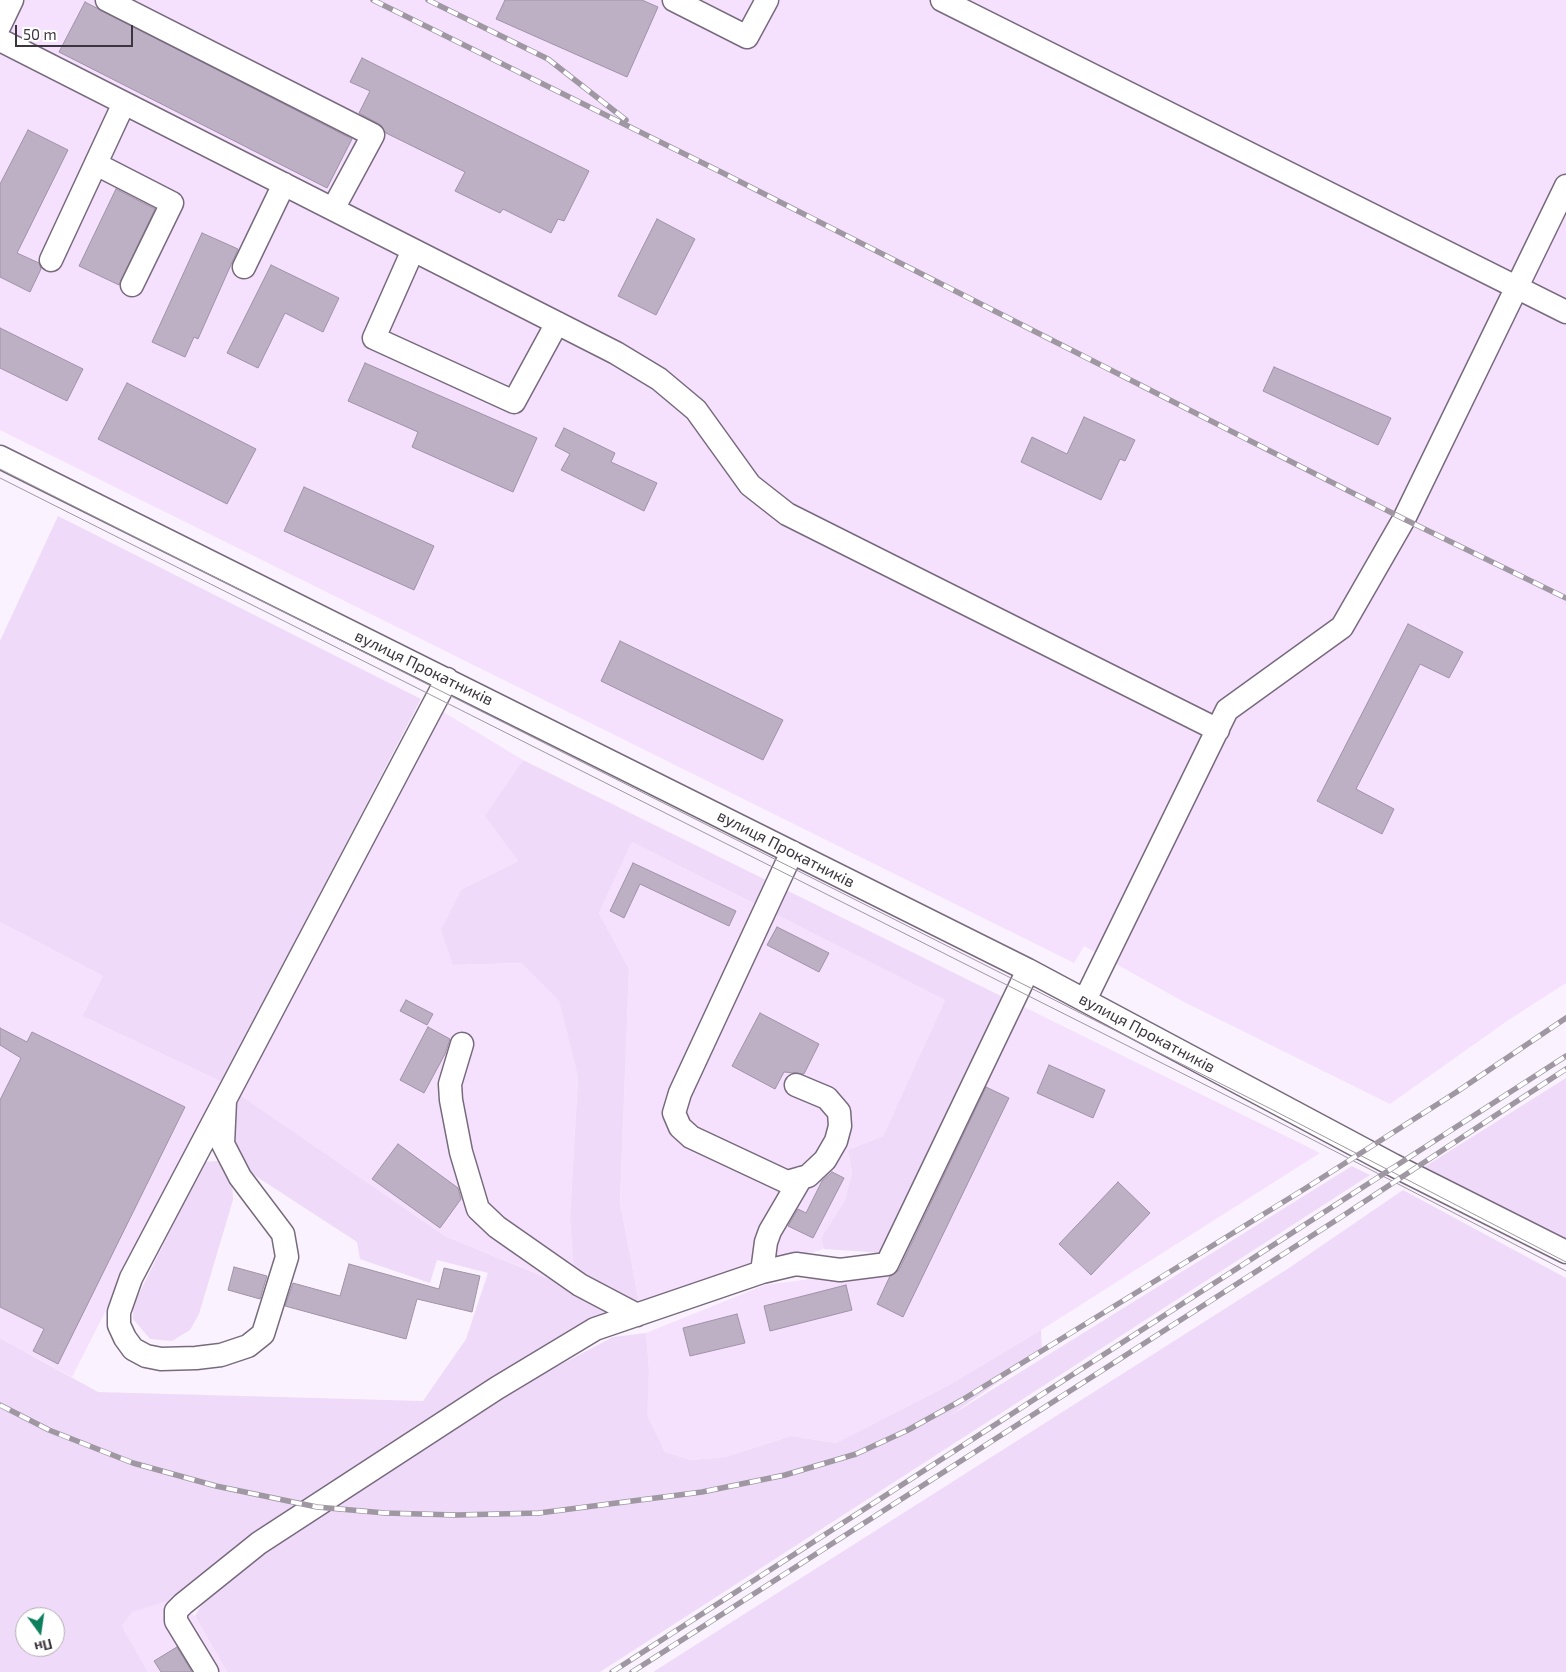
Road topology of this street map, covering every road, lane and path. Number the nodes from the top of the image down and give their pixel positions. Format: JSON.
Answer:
{"nodes":[{"id":1,"x":12,"y":0,"type":"edge"},
{"id":2,"x":107,"y":0,"type":"edge"},
{"id":3,"x":674,"y":0,"type":"edge"},
{"id":4,"x":767,"y":0,"type":"edge"},
{"id":5,"x":942,"y":0,"type":"edge"},
{"id":6,"x":0,"y":25,"type":"edge"},
{"id":7,"x":0,"y":40,"type":"edge"},
{"id":8,"x":124,"y":103,"type":"junction"},
{"id":9,"x":96,"y":164,"type":"junction"},
{"id":10,"x":284,"y":184,"type":"junction"},
{"id":11,"x":1566,"y":186,"type":"edge"},
{"id":12,"x":333,"y":209,"type":"junction"},
{"id":13,"x":413,"y":250,"type":"junction"},
{"id":14,"x":51,"y":260,"type":"dead end"},
{"id":15,"x":244,"y":267,"type":"dead end"},
{"id":16,"x":132,"y":285,"type":"dead end"},
{"id":17,"x":1516,"y":288,"type":"junction"},
{"id":18,"x":1566,"y":312,"type":"edge"},
{"id":19,"x":557,"y":323,"type":"junction"},
{"id":20,"x":0,"y":457,"type":"edge"},
{"id":21,"x":447,"y":680,"type":"junction"},
{"id":22,"x":1218,"y":730,"type":"junction"},
{"id":23,"x":792,"y":852,"type":"junction"},
{"id":24,"x":1028,"y":970,"type":"junction"},
{"id":25,"x":1085,"y":1000,"type":"junction"},
{"id":26,"x":462,"y":1044,"type":"dead end"},
{"id":27,"x":796,"y":1085,"type":"dead end"},
{"id":28,"x":225,"y":1101,"type":"junction"},
{"id":29,"x":800,"y":1178,"type":"junction"},
{"id":30,"x":1566,"y":1252,"type":"edge"},
{"id":31,"x":762,"y":1272,"type":"junction"},
{"id":32,"x":637,"y":1316,"type":"junction"},
{"id":33,"x":207,"y":1672,"type":"edge"}],
"edges":[{"from":1,"to":6,"type":"street"},
{"from":2,"to":12,"type":"street"},
{"from":3,"to":4,"type":"street"},
{"from":5,"to":17,"type":"street"},
{"from":7,"to":8,"type":"street"},
{"from":8,"to":9,"type":"street"},
{"from":8,"to":10,"type":"street"},
{"from":9,"to":14,"type":"street"},
{"from":9,"to":16,"type":"street"},
{"from":10,"to":12,"type":"street"},
{"from":10,"to":15,"type":"street"},
{"from":11,"to":17,"type":"street"},
{"from":12,"to":13,"type":"street"},
{"from":13,"to":19,"type":"street"},
{"from":13,"to":19,"type":"street"},
{"from":17,"to":18,"type":"street"},
{"from":17,"to":22,"type":"street"},
{"from":19,"to":22,"type":"street"},
{"from":20,"to":21,"type":"street","name":"вулиця Прокатників"},
{"from":21,"to":23,"type":"street","name":"вулиця Прокатників"},
{"from":21,"to":28,"type":"street"},
{"from":22,"to":25,"type":"street"},
{"from":23,"to":24,"type":"street","name":"вулиця Прокатників"},
{"from":23,"to":29,"type":"street"},
{"from":24,"to":25,"type":"street","name":"вулиця Прокатників"},
{"from":24,"to":31,"type":"street"},
{"from":25,"to":30,"type":"street","name":"вулиця Прокатників"},
{"from":26,"to":32,"type":"street"},
{"from":27,"to":29,"type":"street"},
{"from":28,"to":28,"type":"street"},
{"from":29,"to":31,"type":"street"},
{"from":31,"to":32,"type":"street"},
{"from":32,"to":33,"type":"street"}]}
